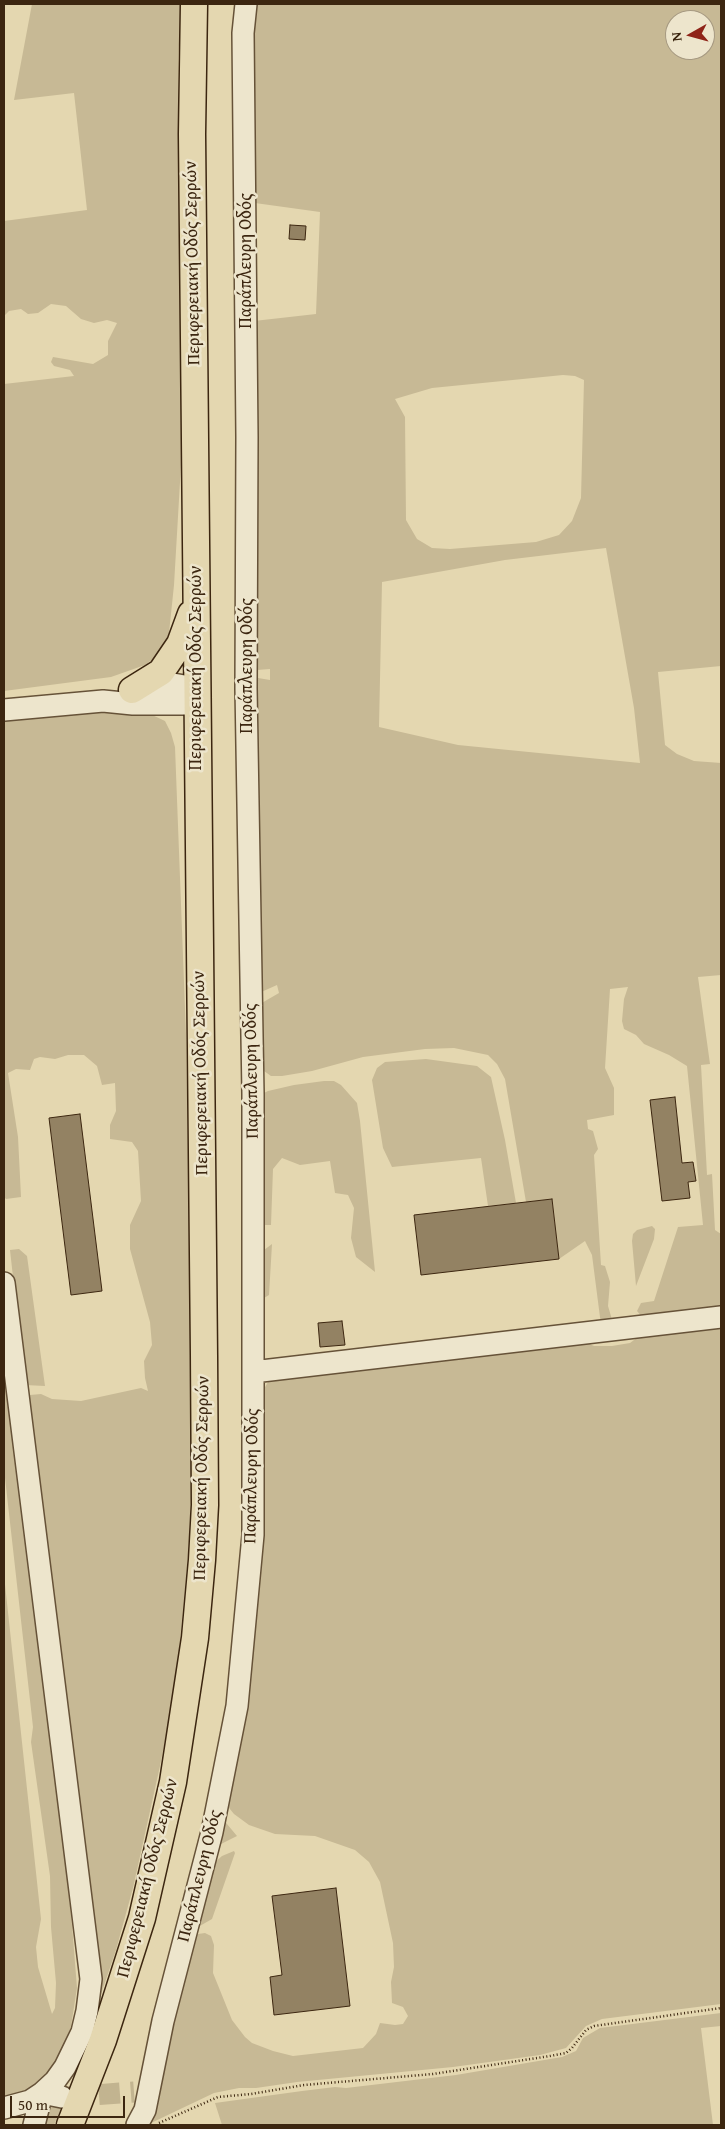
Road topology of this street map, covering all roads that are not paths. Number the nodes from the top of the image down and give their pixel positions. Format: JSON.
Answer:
{"nodes":[{"id":1,"x":194,"y":4,"type":"edge"},
{"id":2,"x":246,"y":4,"type":"edge"},
{"id":3,"x":196,"y":598,"type":"junction"},
{"id":4,"x":132,"y":690,"type":"junction"},
{"id":5,"x":196,"y":696,"type":"junction"},
{"id":6,"x":103,"y":701,"type":"junction"},
{"id":7,"x":4,"y":710,"type":"edge"},
{"id":8,"x":4,"y":1283,"type":"edge"},
{"id":9,"x":721,"y":1317,"type":"edge"},
{"id":10,"x":253,"y":1372,"type":"junction"},
{"id":11,"x":52,"y":2095,"type":"junction"},
{"id":12,"x":4,"y":2108,"type":"edge"},
{"id":13,"x":34,"y":2125,"type":"edge"},
{"id":14,"x":70,"y":2125,"type":"edge"},
{"id":15,"x":138,"y":2125,"type":"edge"}],
"edges":[{"from":1,"to":3,"type":"main road","name":"Περιφερειακή Οδός Σερρών"},
{"from":2,"to":10,"type":"street","name":"Παράπλευρη Οδός"},
{"from":3,"to":4,"type":"main road"},
{"from":3,"to":5,"type":"main road","name":"Περιφερειακή Οδός Σερρών"},
{"from":4,"to":5,"type":"street"},
{"from":4,"to":6,"type":"street"},
{"from":5,"to":6,"type":"street"},
{"from":5,"to":14,"type":"main road","name":"Περιφερειακή Οδός Σερρών"},
{"from":6,"to":7,"type":"street"},
{"from":8,"to":11,"type":"street"},
{"from":9,"to":10,"type":"street"},
{"from":10,"to":15,"type":"street","name":"Παράπλευρη Οδός"},
{"from":11,"to":12,"type":"street"},
{"from":11,"to":13,"type":"street"}]}
